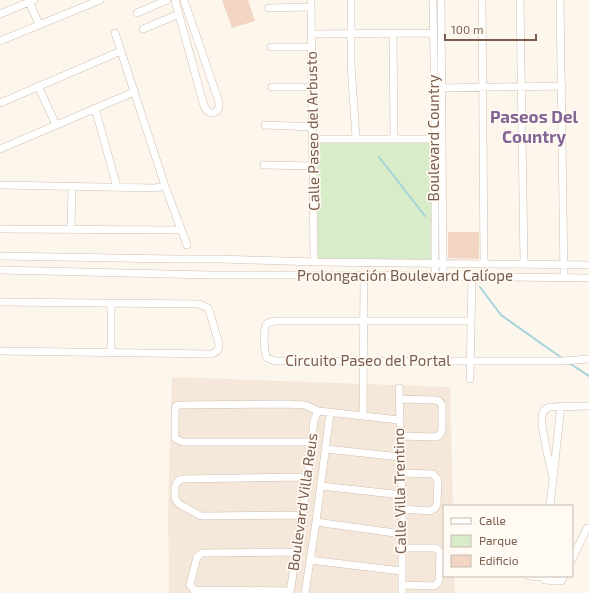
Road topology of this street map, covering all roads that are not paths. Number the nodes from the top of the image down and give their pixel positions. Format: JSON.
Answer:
{"nodes":[{"id":1,"x":100,"y":0,"type":"edge"},
{"id":2,"x":167,"y":0,"type":"edge"},
{"id":3,"x":175,"y":0,"type":"edge"},
{"id":4,"x":184,"y":0,"type":"edge"},
{"id":5,"x":351,"y":0,"type":"edge"},
{"id":6,"x":433,"y":0,"type":"edge"},
{"id":7,"x":441,"y":0,"type":"edge"},
{"id":8,"x":482,"y":0,"type":"edge"},
{"id":9,"x":520,"y":0,"type":"edge"},
{"id":10,"x":560,"y":0,"type":"edge"},
{"id":11,"x":31,"y":1,"type":"edge"},
{"id":12,"x":84,"y":3,"type":"edge"},
{"id":13,"x":311,"y":4,"type":"edge"},
{"id":14,"x":269,"y":8,"type":"dead end"},
{"id":15,"x":137,"y":13,"type":"dead end"},
{"id":16,"x":0,"y":14,"type":"edge"},
{"id":17,"x":179,"y":14,"type":"junction"},
{"id":18,"x":40,"y":24,"type":"junction"},
{"id":19,"x":143,"y":28,"type":"dead end"},
{"id":20,"x":115,"y":33,"type":"dead end"},
{"id":21,"x":433,"y":33,"type":"junction"},
{"id":22,"x":312,"y":34,"type":"junction"},
{"id":23,"x":351,"y":34,"type":"junction"},
{"id":24,"x":393,"y":34,"type":"junction"},
{"id":25,"x":0,"y":41,"type":"edge"},
{"id":26,"x":271,"y":47,"type":"dead end"},
{"id":27,"x":312,"y":47,"type":"junction"},
{"id":28,"x":121,"y":51,"type":"junction"},
{"id":29,"x":38,"y":86,"type":"junction"},
{"id":30,"x":272,"y":86,"type":"dead end"},
{"id":31,"x":562,"y":86,"type":"junction"},
{"id":32,"x":313,"y":87,"type":"junction"},
{"id":33,"x":522,"y":87,"type":"junction"},
{"id":34,"x":438,"y":88,"type":"junction"},
{"id":35,"x":482,"y":88,"type":"junction"},
{"id":36,"x":134,"y":92,"type":"junction"},
{"id":37,"x":0,"y":103,"type":"edge"},
{"id":38,"x":95,"y":108,"type":"junction"},
{"id":39,"x":56,"y":125,"type":"junction"},
{"id":40,"x":265,"y":125,"type":"dead end"},
{"id":41,"x":313,"y":127,"type":"junction"},
{"id":42,"x":356,"y":138,"type":"junction"},
{"id":43,"x":394,"y":138,"type":"junction"},
{"id":44,"x":314,"y":139,"type":"junction"},
{"id":45,"x":435,"y":139,"type":"junction"},
{"id":46,"x":0,"y":149,"type":"edge"},
{"id":47,"x":264,"y":165,"type":"dead end"},
{"id":48,"x":313,"y":166,"type":"junction"},
{"id":49,"x":0,"y":185,"type":"edge"},
{"id":50,"x":72,"y":186,"type":"junction"},
{"id":51,"x":165,"y":186,"type":"junction"},
{"id":52,"x":117,"y":187,"type":"junction"},
{"id":53,"x":0,"y":229,"type":"edge"},
{"id":54,"x":71,"y":230,"type":"junction"},
{"id":55,"x":181,"y":230,"type":"junction"},
{"id":56,"x":187,"y":245,"type":"dead end"},
{"id":57,"x":0,"y":256,"type":"edge"},
{"id":58,"x":280,"y":261,"type":"junction"},
{"id":59,"x":314,"y":262,"type":"junction"},
{"id":60,"x":435,"y":262,"type":"junction"},
{"id":61,"x":443,"y":262,"type":"junction"},
{"id":62,"x":484,"y":263,"type":"junction"},
{"id":63,"x":524,"y":264,"type":"junction"},
{"id":64,"x":564,"y":264,"type":"junction"},
{"id":65,"x":589,"y":265,"type":"edge"},
{"id":66,"x":0,"y":270,"type":"edge"},
{"id":67,"x":280,"y":275,"type":"junction"},
{"id":68,"x":364,"y":275,"type":"junction"},
{"id":69,"x":435,"y":276,"type":"junction"},
{"id":70,"x":443,"y":276,"type":"junction"},
{"id":71,"x":472,"y":277,"type":"junction"},
{"id":72,"x":564,"y":278,"type":"junction"},
{"id":73,"x":589,"y":278,"type":"edge"},
{"id":74,"x":0,"y":302,"type":"edge"},
{"id":75,"x":112,"y":304,"type":"junction"},
{"id":76,"x":364,"y":321,"type":"junction"},
{"id":77,"x":471,"y":321,"type":"junction"},
{"id":78,"x":0,"y":351,"type":"edge"},
{"id":79,"x":111,"y":353,"type":"junction"},
{"id":80,"x":587,"y":360,"type":"edge"},
{"id":81,"x":363,"y":361,"type":"junction"},
{"id":82,"x":471,"y":361,"type":"junction"},
{"id":83,"x":470,"y":379,"type":"dead end"},
{"id":84,"x":399,"y":388,"type":"dead end"},
{"id":85,"x":399,"y":399,"type":"junction"},
{"id":86,"x":561,"y":406,"type":"junction"},
{"id":87,"x":589,"y":406,"type":"edge"},
{"id":88,"x":318,"y":411,"type":"junction"},
{"id":89,"x":330,"y":413,"type":"junction"},
{"id":90,"x":363,"y":416,"type":"junction"},
{"id":91,"x":399,"y":420,"type":"junction"},
{"id":92,"x":400,"y":436,"type":"junction"},
{"id":93,"x":312,"y":442,"type":"junction"},
{"id":94,"x":326,"y":449,"type":"junction"},
{"id":95,"x":400,"y":457,"type":"junction"},
{"id":96,"x":401,"y":473,"type":"junction"},
{"id":97,"x":308,"y":477,"type":"junction"},
{"id":98,"x":553,"y":478,"type":"junction"},
{"id":99,"x":321,"y":486,"type":"junction"},
{"id":100,"x":402,"y":495,"type":"junction"},
{"id":101,"x":550,"y":505,"type":"edge"},
{"id":102,"x":402,"y":510,"type":"junction"},
{"id":103,"x":302,"y":515,"type":"junction"},
{"id":104,"x":316,"y":522,"type":"junction"},
{"id":105,"x":589,"y":528,"type":"edge"},
{"id":106,"x":402,"y":534,"type":"junction"},
{"id":107,"x":402,"y":548,"type":"junction"},
{"id":108,"x":296,"y":552,"type":"junction"},
{"id":109,"x":573,"y":557,"type":"edge"},
{"id":110,"x":310,"y":560,"type":"junction"},
{"id":111,"x":402,"y":571,"type":"junction"},
{"id":112,"x":543,"y":577,"type":"edge"},
{"id":113,"x":563,"y":577,"type":"edge"},
{"id":114,"x":402,"y":585,"type":"junction"},
{"id":115,"x":290,"y":592,"type":"edge"},
{"id":116,"x":305,"y":593,"type":"edge"},
{"id":117,"x":402,"y":593,"type":"edge"}],
"edges":[{"from":1,"to":12,"type":"street"},
{"from":2,"to":15,"type":"street"},
{"from":3,"to":17,"type":"street"},
{"from":4,"to":17,"type":"street"},
{"from":5,"to":23,"type":"street"},
{"from":6,"to":21,"type":"street","name":"Boulevard Country"},
{"from":7,"to":34,"type":"street","name":"Boulevard Country"},
{"from":8,"to":35,"type":"street"},
{"from":9,"to":33,"type":"street"},
{"from":10,"to":31,"type":"street"},
{"from":11,"to":16,"type":"street"},
{"from":11,"to":18,"type":"street"},
{"from":12,"to":18,"type":"street"},
{"from":13,"to":14,"type":"street"},
{"from":13,"to":22,"type":"street","name":"Calle Paseo del Arbusto"},
{"from":17,"to":19,"type":"street"},
{"from":18,"to":25,"type":"street"},
{"from":20,"to":28,"type":"street"},
{"from":21,"to":24,"type":"street"},
{"from":21,"to":34,"type":"street","name":"Boulevard Country"},
{"from":22,"to":23,"type":"street"},
{"from":22,"to":27,"type":"street","name":"Calle Paseo del Arbusto"},
{"from":23,"to":24,"type":"street"},
{"from":23,"to":42,"type":"street"},
{"from":24,"to":43,"type":"street"},
{"from":26,"to":27,"type":"street"},
{"from":27,"to":32,"type":"street","name":"Calle Paseo del Arbusto"},
{"from":28,"to":29,"type":"street"},
{"from":28,"to":36,"type":"street"},
{"from":29,"to":37,"type":"street"},
{"from":29,"to":39,"type":"street"},
{"from":30,"to":32,"type":"street"},
{"from":31,"to":33,"type":"street"},
{"from":31,"to":64,"type":"street"},
{"from":32,"to":41,"type":"street","name":"Calle Paseo del Arbusto"},
{"from":33,"to":35,"type":"street"},
{"from":33,"to":63,"type":"street"},
{"from":34,"to":35,"type":"street"},
{"from":34,"to":45,"type":"street","name":"Boulevard Country"},
{"from":34,"to":61,"type":"street","name":"Boulevard Country"},
{"from":35,"to":62,"type":"street"},
{"from":36,"to":38,"type":"street"},
{"from":36,"to":51,"type":"street"},
{"from":38,"to":39,"type":"street"},
{"from":38,"to":52,"type":"street"},
{"from":39,"to":46,"type":"street"},
{"from":40,"to":41,"type":"street"},
{"from":41,"to":44,"type":"street","name":"Calle Paseo del Arbusto"},
{"from":42,"to":43,"type":"street"},
{"from":42,"to":44,"type":"street"},
{"from":43,"to":45,"type":"street"},
{"from":44,"to":48,"type":"street","name":"Calle Paseo del Arbusto"},
{"from":45,"to":60,"type":"street","name":"Boulevard Country"},
{"from":47,"to":48,"type":"street"},
{"from":48,"to":59,"type":"street","name":"Calle Paseo del Arbusto"},
{"from":49,"to":50,"type":"street"},
{"from":50,"to":52,"type":"street"},
{"from":50,"to":54,"type":"street"},
{"from":51,"to":52,"type":"street"},
{"from":51,"to":55,"type":"street"},
{"from":53,"to":54,"type":"street"},
{"from":54,"to":55,"type":"street"},
{"from":55,"to":56,"type":"street"},
{"from":57,"to":58,"type":"street","name":"Prolongación Boulevard Calíope"},
{"from":58,"to":59,"type":"street","name":"Prolongación Boulevard Calíope"},
{"from":58,"to":67,"type":"street"},
{"from":59,"to":60,"type":"street","name":"Prolongación Boulevard Calíope"},
{"from":60,"to":61,"type":"street","name":"Prolongación Boulevard Calíope"},
{"from":60,"to":69,"type":"street","name":"Boulevard Country"},
{"from":61,"to":62,"type":"street","name":"Prolongación Boulevard Calíope"},
{"from":61,"to":70,"type":"street","name":"Boulevard Country"},
{"from":62,"to":63,"type":"street","name":"Prolongación Boulevard Calíope"},
{"from":63,"to":64,"type":"street","name":"Prolongación Boulevard Calíope"},
{"from":64,"to":65,"type":"street","name":"Prolongación Boulevard Calíope"},
{"from":64,"to":72,"type":"street"},
{"from":66,"to":67,"type":"street","name":"Prolongación Boulevard Calíope"},
{"from":67,"to":68,"type":"street","name":"Prolongación Boulevard Calíope"},
{"from":68,"to":69,"type":"street","name":"Prolongación Boulevard Calíope"},
{"from":68,"to":76,"type":"street"},
{"from":69,"to":70,"type":"street","name":"Prolongación Boulevard Calíope"},
{"from":70,"to":71,"type":"street","name":"Prolongación Boulevard Calíope"},
{"from":71,"to":72,"type":"street","name":"Prolongación Boulevard Calíope"},
{"from":71,"to":77,"type":"street"},
{"from":72,"to":73,"type":"street","name":"Prolongación Boulevard Calíope"},
{"from":74,"to":75,"type":"street"},
{"from":75,"to":79,"type":"street"},
{"from":75,"to":79,"type":"street"},
{"from":76,"to":77,"type":"street","name":"Circuito Paseo del Portal"},
{"from":76,"to":81,"type":"street"},
{"from":76,"to":81,"type":"street","name":"Circuito Paseo del Portal"},
{"from":77,"to":82,"type":"street"},
{"from":78,"to":79,"type":"street"},
{"from":80,"to":82,"type":"street","name":"Circuito Paseo del Portal"},
{"from":81,"to":82,"type":"street","name":"Circuito Paseo del Portal"},
{"from":81,"to":90,"type":"street"},
{"from":82,"to":83,"type":"street"},
{"from":84,"to":85,"type":"street","name":"Calle Villa Trentino"},
{"from":85,"to":91,"type":"street","name":"Calle Villa Trentino"},
{"from":85,"to":92,"type":"street"},
{"from":86,"to":87,"type":"street"},
{"from":86,"to":98,"type":"street"},
{"from":86,"to":98,"type":"street"},
{"from":88,"to":89,"type":"street"},
{"from":88,"to":93,"type":"street","name":"Boulevard Villa Reus"},
{"from":88,"to":93,"type":"street"},
{"from":89,"to":90,"type":"street"},
{"from":89,"to":94,"type":"street","name":"Boulevard Villa Reus"},
{"from":90,"to":91,"type":"street"},
{"from":91,"to":92,"type":"street","name":"Calle Villa Trentino"},
{"from":92,"to":95,"type":"street","name":"Calle Villa Trentino"},
{"from":93,"to":97,"type":"street","name":"Boulevard Villa Reus"},
{"from":94,"to":95,"type":"street"},
{"from":94,"to":99,"type":"street","name":"Boulevard Villa Reus"},
{"from":95,"to":96,"type":"street","name":"Calle Villa Trentino"},
{"from":96,"to":100,"type":"street","name":"Calle Villa Trentino"},
{"from":96,"to":102,"type":"street"},
{"from":97,"to":103,"type":"street","name":"Boulevard Villa Reus"},
{"from":97,"to":103,"type":"street"},
{"from":98,"to":101,"type":"street"},
{"from":99,"to":100,"type":"street"},
{"from":99,"to":104,"type":"street","name":"Boulevard Villa Reus"},
{"from":100,"to":102,"type":"street","name":"Calle Villa Trentino"},
{"from":102,"to":106,"type":"street","name":"Calle Villa Trentino"},
{"from":103,"to":108,"type":"street","name":"Boulevard Villa Reus"},
{"from":104,"to":106,"type":"street"},
{"from":104,"to":110,"type":"street","name":"Boulevard Villa Reus"},
{"from":105,"to":109,"type":"street"},
{"from":106,"to":107,"type":"street","name":"Calle Villa Trentino"},
{"from":107,"to":111,"type":"street","name":"Calle Villa Trentino"},
{"from":107,"to":114,"type":"street"},
{"from":108,"to":115,"type":"street","name":"Boulevard Villa Reus"},
{"from":108,"to":115,"type":"street"},
{"from":110,"to":111,"type":"street"},
{"from":110,"to":116,"type":"street","name":"Boulevard Villa Reus"},
{"from":111,"to":114,"type":"street","name":"Calle Villa Trentino"},
{"from":112,"to":113,"type":"street"},
{"from":114,"to":117,"type":"street","name":"Calle Villa Trentino"}]}
